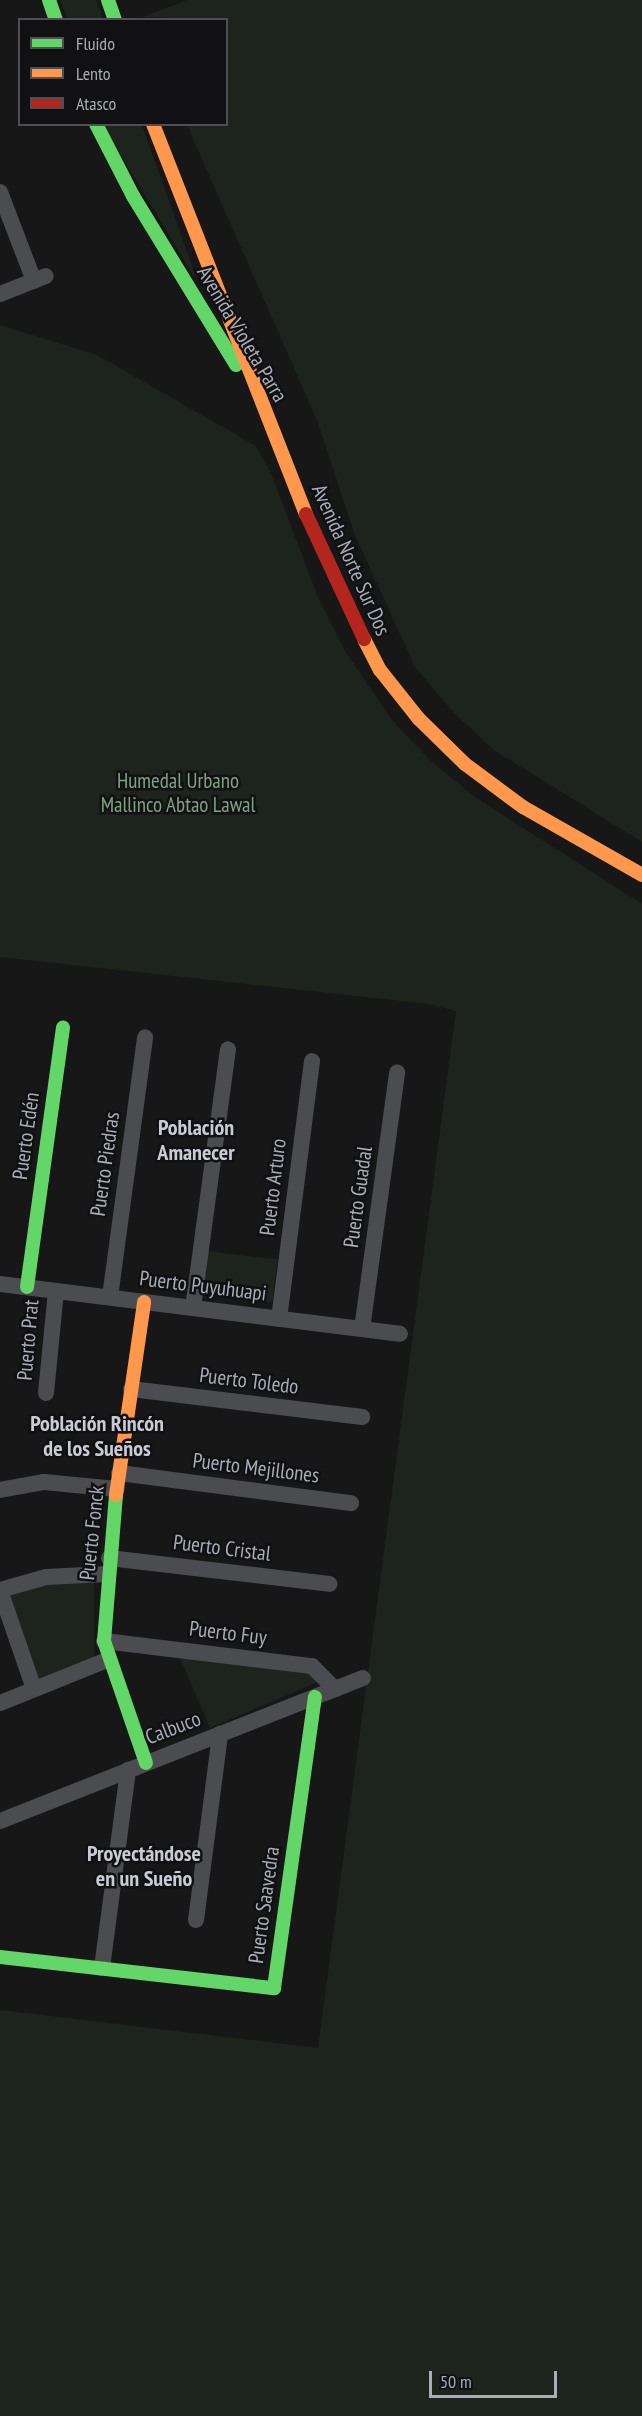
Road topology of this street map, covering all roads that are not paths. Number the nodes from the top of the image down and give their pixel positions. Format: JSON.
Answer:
{"nodes":[{"id":1,"x":49,"y":0,"type":"edge"},
{"id":2,"x":55,"y":18,"type":"edge"},
{"id":3,"x":97,"y":126,"type":"edge"},
{"id":4,"x":154,"y":126,"type":"edge"},
{"id":5,"x":0,"y":192,"type":"edge"},
{"id":6,"x":0,"y":294,"type":"edge"},
{"id":7,"x":268,"y":421,"type":"junction"},
{"id":8,"x":642,"y":875,"type":"edge"},
{"id":9,"x":63,"y":1027,"type":"dead end"},
{"id":10,"x":145,"y":1037,"type":"dead end"},
{"id":11,"x":228,"y":1049,"type":"dead end"},
{"id":12,"x":312,"y":1061,"type":"dead end"},
{"id":13,"x":397,"y":1072,"type":"dead end"},
{"id":14,"x":0,"y":1284,"type":"edge"},
{"id":15,"x":27,"y":1287,"type":"junction"},
{"id":16,"x":56,"y":1291,"type":"junction"},
{"id":17,"x":110,"y":1298,"type":"junction"},
{"id":18,"x":144,"y":1302,"type":"junction"},
{"id":19,"x":193,"y":1308,"type":"junction"},
{"id":20,"x":279,"y":1319,"type":"junction"},
{"id":21,"x":362,"y":1329,"type":"junction"},
{"id":22,"x":400,"y":1334,"type":"dead end"},
{"id":23,"x":132,"y":1389,"type":"junction"},
{"id":24,"x":46,"y":1394,"type":"dead end"},
{"id":25,"x":362,"y":1417,"type":"dead end"},
{"id":26,"x":118,"y":1481,"type":"junction"},
{"id":27,"x":0,"y":1490,"type":"edge"},
{"id":28,"x":351,"y":1503,"type":"dead end"},
{"id":29,"x":108,"y":1566,"type":"junction"},
{"id":30,"x":329,"y":1584,"type":"dead end"},
{"id":31,"x":104,"y":1641,"type":"junction"},
{"id":32,"x":107,"y":1660,"type":"junction"},
{"id":33,"x":363,"y":1678,"type":"dead end"},
{"id":34,"x":34,"y":1689,"type":"junction"},
{"id":35,"x":335,"y":1689,"type":"junction"},
{"id":36,"x":315,"y":1697,"type":"junction"},
{"id":37,"x":0,"y":1703,"type":"edge"},
{"id":38,"x":220,"y":1734,"type":"junction"},
{"id":39,"x":146,"y":1763,"type":"junction"},
{"id":40,"x":128,"y":1770,"type":"junction"},
{"id":41,"x":0,"y":1821,"type":"edge"},
{"id":42,"x":196,"y":1920,"type":"dead end"},
{"id":43,"x":0,"y":1957,"type":"edge"},
{"id":44,"x":102,"y":1968,"type":"junction"}],
"edges":[{"from":1,"to":2,"type":"main road"},
{"from":3,"to":7,"type":"main road","name":"Avenida Violeta Parra"},
{"from":4,"to":7,"type":"main road","name":"Avenida Violeta Parra"},
{"from":5,"to":6,"type":"street"},
{"from":7,"to":8,"type":"main road","name":"Avenida Norte Sur Dos"},
{"from":9,"to":15,"type":"main road","name":"Puerto Edén"},
{"from":10,"to":17,"type":"street","name":"Puerto Piedras"},
{"from":11,"to":19,"type":"street"},
{"from":12,"to":20,"type":"street","name":"Puerto Arturo"},
{"from":13,"to":21,"type":"street","name":"Puerto Guadal"},
{"from":14,"to":15,"type":"street","name":"Puerto Puyuhuapi"},
{"from":15,"to":16,"type":"street","name":"Puerto Puyuhuapi"},
{"from":16,"to":17,"type":"street","name":"Puerto Puyuhuapi"},
{"from":16,"to":24,"type":"street","name":"Puerto Prat"},
{"from":17,"to":18,"type":"street","name":"Puerto Puyuhuapi"},
{"from":18,"to":19,"type":"street","name":"Puerto Puyuhuapi"},
{"from":18,"to":23,"type":"main road","name":"Puerto Fonck"},
{"from":19,"to":20,"type":"street","name":"Puerto Puyuhuapi"},
{"from":20,"to":21,"type":"street","name":"Puerto Puyuhuapi"},
{"from":21,"to":22,"type":"street","name":"Puerto Puyuhuapi"},
{"from":23,"to":25,"type":"street","name":"Puerto Toledo"},
{"from":23,"to":26,"type":"main road","name":"Puerto Fonck"},
{"from":26,"to":27,"type":"street","name":"Puerto Mejillones"},
{"from":26,"to":28,"type":"street","name":"Puerto Mejillones"},
{"from":26,"to":29,"type":"main road","name":"Puerto Fonck"},
{"from":29,"to":30,"type":"street","name":"Puerto Cristal"},
{"from":29,"to":31,"type":"main road","name":"Puerto Fonck"},
{"from":29,"to":34,"type":"street","name":"Puerto Cristal"},
{"from":31,"to":32,"type":"main road","name":"Puerto Fonck"},
{"from":31,"to":35,"type":"street","name":"Puerto Fuy"},
{"from":32,"to":34,"type":"street"},
{"from":32,"to":39,"type":"main road","name":"Puerto Fonck"},
{"from":33,"to":35,"type":"street","name":"Calbuco"},
{"from":34,"to":37,"type":"street"},
{"from":35,"to":36,"type":"street","name":"Calbuco"},
{"from":36,"to":38,"type":"street","name":"Calbuco"},
{"from":36,"to":44,"type":"main road","name":"Puerto Saavedra"},
{"from":38,"to":39,"type":"street","name":"Calbuco"},
{"from":38,"to":42,"type":"street"},
{"from":39,"to":40,"type":"street","name":"Calbuco"},
{"from":40,"to":41,"type":"street","name":"Calbuco"},
{"from":40,"to":44,"type":"street"},
{"from":43,"to":44,"type":"main road","name":"Puerto Saavedra"}]}
